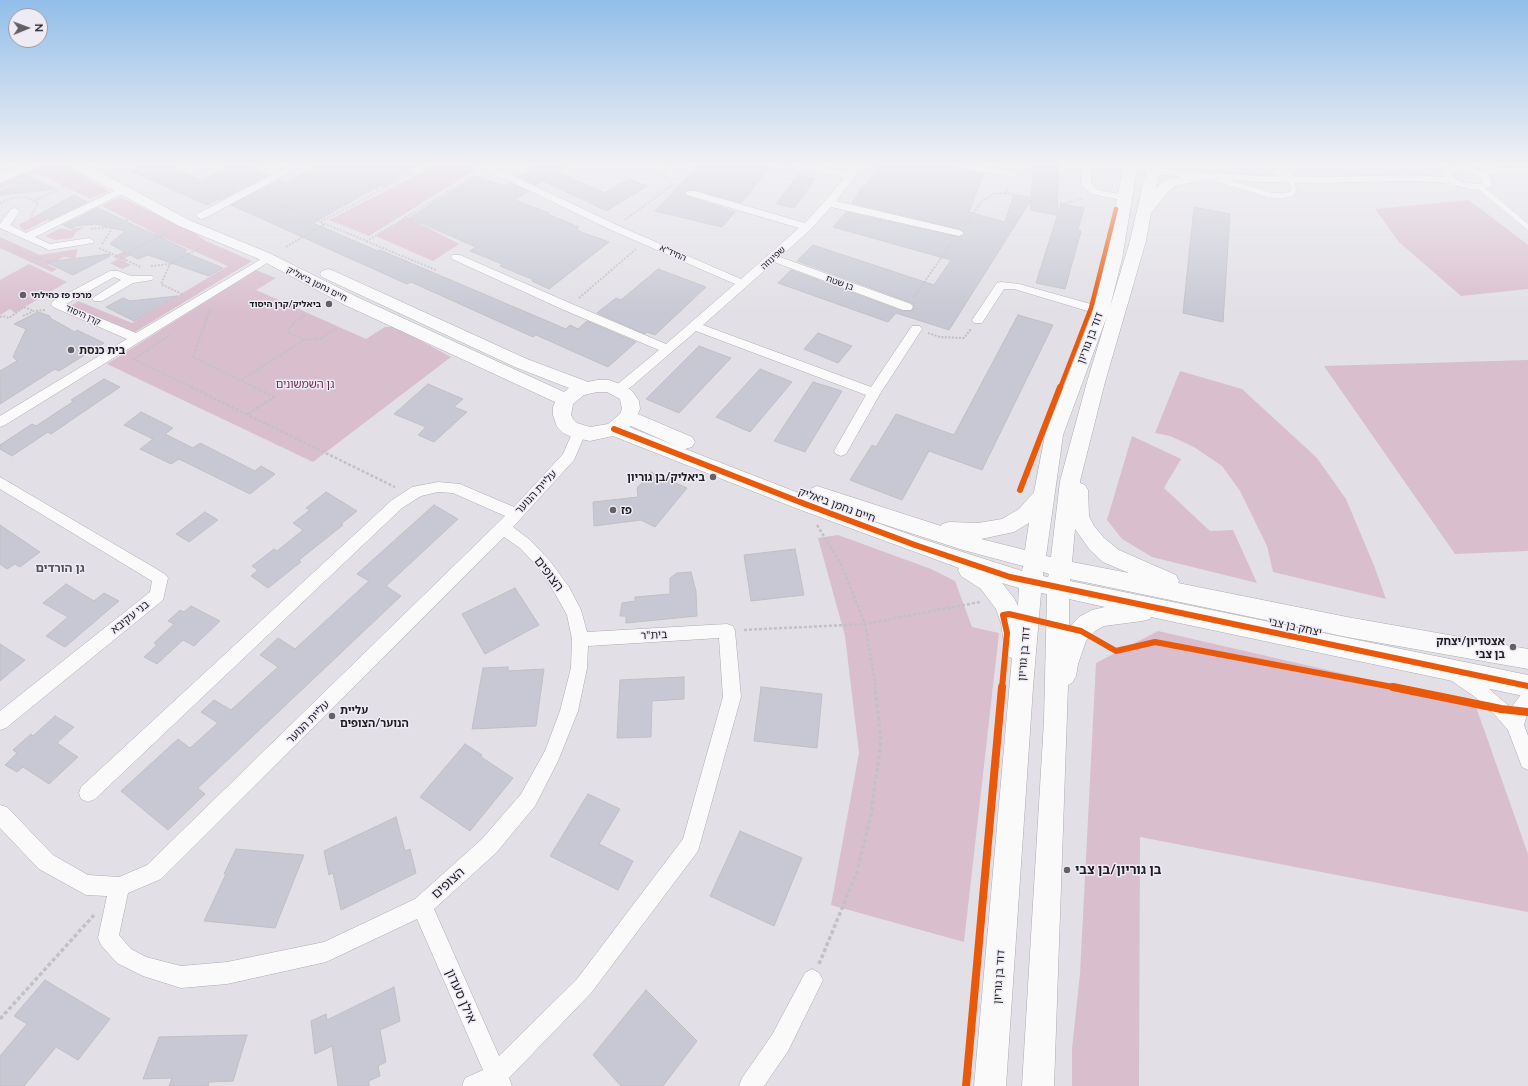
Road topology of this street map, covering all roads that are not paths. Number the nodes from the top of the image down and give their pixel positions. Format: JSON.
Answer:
{"nodes":[{"id":1,"x":14,"y":213,"type":"edge"},
{"id":2,"x":76,"y":213,"type":"edge"},
{"id":3,"x":165,"y":213,"type":"edge"},
{"id":4,"x":194,"y":213,"type":"edge"},
{"id":5,"x":207,"y":213,"type":"edge"},
{"id":6,"x":586,"y":213,"type":"edge"},
{"id":7,"x":758,"y":213,"type":"edge"},
{"id":8,"x":820,"y":213,"type":"edge"},
{"id":9,"x":871,"y":213,"type":"edge"},
{"id":10,"x":1123,"y":213,"type":"edge"},
{"id":11,"x":1513,"y":213,"type":"edge"},
{"id":12,"x":1144,"y":214,"type":"edge"},
{"id":13,"x":201,"y":216,"type":"junction"},
{"id":14,"x":807,"y":227,"type":"junction"},
{"id":15,"x":1528,"y":228,"type":"edge"},
{"id":16,"x":959,"y":233,"type":"road end"},
{"id":17,"x":26,"y":237,"type":"junction"},
{"id":18,"x":89,"y":241,"type":"dead end"},
{"id":19,"x":456,"y":257,"type":"dead end"},
{"id":20,"x":268,"y":258,"type":"junction"},
{"id":21,"x":773,"y":258,"type":"junction"},
{"id":22,"x":148,"y":278,"type":"dead end"},
{"id":23,"x":130,"y":280,"type":"junction"},
{"id":24,"x":743,"y":284,"type":"junction"},
{"id":25,"x":98,"y":299,"type":"dead end"},
{"id":26,"x":907,"y":307,"type":"road end"},
{"id":27,"x":1101,"y":311,"type":"junction"},
{"id":28,"x":978,"y":320,"type":"road end"},
{"id":29,"x":694,"y":326,"type":"junction"},
{"id":30,"x":916,"y":329,"type":"road end"},
{"id":31,"x":136,"y":338,"type":"junction"},
{"id":32,"x":668,"y":349,"type":"junction"},
{"id":33,"x":586,"y":388,"type":"junction"},
{"id":34,"x":619,"y":390,"type":"junction"},
{"id":35,"x":874,"y":393,"type":"junction"},
{"id":36,"x":566,"y":400,"type":"junction"},
{"id":37,"x":0,"y":422,"type":"edge"},
{"id":38,"x":621,"y":423,"type":"junction"},
{"id":39,"x":579,"y":432,"type":"junction"},
{"id":40,"x":841,"y":451,"type":"dead end"},
{"id":41,"x":1076,"y":458,"type":"junction"},
{"id":42,"x":0,"y":482,"type":"edge"},
{"id":43,"x":1044,"y":494,"type":"junction"},
{"id":44,"x":516,"y":514,"type":"junction"},
{"id":45,"x":503,"y":528,"type":"junction"},
{"id":46,"x":921,"y":538,"type":"junction"},
{"id":47,"x":1033,"y":572,"type":"junction"},
{"id":48,"x":1059,"y":578,"type":"junction"},
{"id":49,"x":1208,"y":598,"type":"junction"},
{"id":50,"x":1162,"y":610,"type":"junction"},
{"id":51,"x":580,"y":639,"type":"junction"},
{"id":52,"x":1528,"y":659,"type":"edge"},
{"id":53,"x":1449,"y":669,"type":"junction"},
{"id":54,"x":1528,"y":686,"type":"edge"},
{"id":55,"x":1021,"y":687,"type":"junction"},
{"id":56,"x":1528,"y":698,"type":"edge"},
{"id":57,"x":1056,"y":721,"type":"junction"},
{"id":58,"x":0,"y":722,"type":"edge"},
{"id":59,"x":1515,"y":725,"type":"junction"},
{"id":60,"x":1528,"y":761,"type":"edge"},
{"id":61,"x":88,"y":793,"type":"dead end"},
{"id":62,"x":0,"y":814,"type":"edge"},
{"id":63,"x":119,"y":887,"type":"junction"},
{"id":64,"x":422,"y":906,"type":"junction"},
{"id":65,"x":812,"y":980,"type":"road end"},
{"id":66,"x":498,"y":1080,"type":"edge"},
{"id":67,"x":473,"y":1086,"type":"edge"},
{"id":68,"x":750,"y":1086,"type":"edge"},
{"id":69,"x":990,"y":1086,"type":"edge"},
{"id":70,"x":1038,"y":1086,"type":"edge"}],
"edges":[{"from":1,"to":17,"type":"street"},
{"from":2,"to":17,"type":"street"},
{"from":3,"to":20,"type":"street","name":"חיים נחמן ביאליק"},
{"from":4,"to":13,"type":"street","name":"חיים נחמן ביאליק"},
{"from":5,"to":13,"type":"street"},
{"from":6,"to":24,"type":"street","name":"החיד\"א"},
{"from":7,"to":14,"type":"street"},
{"from":8,"to":14,"type":"street","name":"שפינוזה"},
{"from":9,"to":16,"type":"street"},
{"from":10,"to":27,"type":"street","name":"דוד בן גוריון"},
{"from":11,"to":15,"type":"lane"},
{"from":12,"to":41,"type":"street","name":"דוד בן גוריון"},
{"from":13,"to":33,"type":"street","name":"חיים נחמן ביאליק"},
{"from":14,"to":21,"type":"street","name":"שפינוזה"},
{"from":17,"to":18,"type":"street"},
{"from":19,"to":32,"type":"street"},
{"from":20,"to":31,"type":"street"},
{"from":20,"to":36,"type":"street","name":"חיים נחמן ביאליק"},
{"from":21,"to":24,"type":"street","name":"שפינוזה"},
{"from":21,"to":26,"type":"street","name":"בן שטח"},
{"from":22,"to":23,"type":"street","name":"קרן היסוד"},
{"from":23,"to":25,"type":"street"},
{"from":23,"to":31,"type":"street","name":"קרן היסוד"},
{"from":24,"to":29,"type":"street","name":"שפינוזה"},
{"from":27,"to":28,"type":"street"},
{"from":27,"to":43,"type":"street","name":"דוד בן גוריון"},
{"from":29,"to":32,"type":"street","name":"שפינוזה"},
{"from":29,"to":35,"type":"street"},
{"from":30,"to":35,"type":"street"},
{"from":31,"to":37,"type":"street"},
{"from":32,"to":34,"type":"street","name":"שפינוזה"},
{"from":33,"to":34,"type":"street"},
{"from":33,"to":36,"type":"street"},
{"from":34,"to":38,"type":"street"},
{"from":35,"to":40,"type":"street"},
{"from":36,"to":39,"type":"street"},
{"from":38,"to":39,"type":"street"},
{"from":38,"to":46,"type":"street","name":"חיים נחמן ביאליק"},
{"from":38,"to":46,"type":"street","name":"חיים נחמן ביאליק"},
{"from":39,"to":44,"type":"street","name":"עליית הנוער"},
{"from":41,"to":48,"type":"street","name":"דוד בן גוריון"},
{"from":41,"to":49,"type":"street"},
{"from":42,"to":58,"type":"street","name":"בני עקיבא"},
{"from":43,"to":46,"type":"street"},
{"from":43,"to":47,"type":"street","name":"דוד בן גוריון"},
{"from":44,"to":45,"type":"street","name":"עליית הנוער"},
{"from":44,"to":61,"type":"street"},
{"from":45,"to":51,"type":"street","name":"הצופים"},
{"from":45,"to":63,"type":"street","name":"עליית הנוער"},
{"from":46,"to":47,"type":"street","name":"חיים נחמן ביאליק"},
{"from":46,"to":55,"type":"street"},
{"from":47,"to":48,"type":"street","name":"חיים נחמן ביאליק"},
{"from":47,"to":55,"type":"street","name":"דוד בן גוריון"},
{"from":48,"to":49,"type":"street","name":"יצחק בן צבי"},
{"from":48,"to":50,"type":"street","name":"יצחק בן צבי"},
{"from":48,"to":57,"type":"street","name":"דוד בן גוריון"},
{"from":49,"to":52,"type":"street","name":"יצחק בן צבי"},
{"from":50,"to":53,"type":"street","name":"יצחק בן צבי"},
{"from":50,"to":57,"type":"street"},
{"from":51,"to":64,"type":"street","name":"הצופים"},
{"from":51,"to":66,"type":"street","name":"בית\"ר"},
{"from":53,"to":54,"type":"street","name":"יצחק בן צבי"},
{"from":53,"to":59,"type":"street"},
{"from":55,"to":69,"type":"street","name":"דוד בן גוריון"},
{"from":56,"to":59,"type":"street"},
{"from":57,"to":70,"type":"street","name":"דוד בן גוריון"},
{"from":59,"to":60,"type":"street"},
{"from":62,"to":63,"type":"street","name":"עליית הנוער"},
{"from":63,"to":64,"type":"street","name":"הצופים"},
{"from":64,"to":66,"type":"street","name":"אילן סעדון"},
{"from":65,"to":68,"type":"street"},
{"from":66,"to":67,"type":"street"}]}
